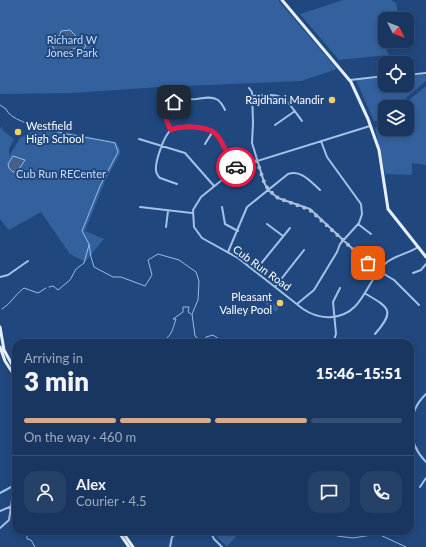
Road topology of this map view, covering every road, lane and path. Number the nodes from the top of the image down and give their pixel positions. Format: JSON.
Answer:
{"nodes":[{"id":1,"x":282,"y":0,"type":"edge"},
{"id":2,"x":426,"y":73,"type":"edge"},
{"id":3,"x":414,"y":74,"type":"edge"},
{"id":4,"x":378,"y":77,"type":"edge"},
{"id":5,"x":350,"y":80,"type":"junction"},
{"id":6,"x":249,"y":88,"type":"dead end"},
{"id":7,"x":252,"y":96,"type":"junction"},
{"id":8,"x":225,"y":110,"type":"dead end"},
{"id":9,"x":295,"y":111,"type":"junction"},
{"id":10,"x":302,"y":121,"type":"dead end"},
{"id":11,"x":275,"y":125,"type":"dead end"},
{"id":12,"x":371,"y":126,"type":"junction"},
{"id":13,"x":171,"y":130,"type":"junction"},
{"id":14,"x":213,"y":131,"type":"junction"},
{"id":15,"x":139,"y":139,"type":"dead end"},
{"id":16,"x":321,"y":141,"type":"junction"},
{"id":17,"x":205,"y":144,"type":"dead end"},
{"id":18,"x":162,"y":146,"type":"junction"},
{"id":19,"x":257,"y":161,"type":"junction"},
{"id":20,"x":236,"y":168,"type":"junction"},
{"id":21,"x":177,"y":184,"type":"dead end"},
{"id":22,"x":214,"y":186,"type":"junction"},
{"id":23,"x":268,"y":190,"type":"junction"},
{"id":24,"x":320,"y":190,"type":"dead end"},
{"id":25,"x":140,"y":206,"type":"dead end"},
{"id":26,"x":222,"y":207,"type":"dead end"},
{"id":27,"x":168,"y":210,"type":"junction"},
{"id":28,"x":192,"y":213,"type":"junction"},
{"id":29,"x":267,"y":224,"type":"dead end"},
{"id":30,"x":358,"y":224,"type":"junction"},
{"id":31,"x":166,"y":227,"type":"dead end"},
{"id":32,"x":290,"y":228,"type":"dead end"},
{"id":33,"x":238,"y":231,"type":"junction"},
{"id":34,"x":371,"y":234,"type":"dead end"},
{"id":35,"x":283,"y":236,"type":"junction"},
{"id":36,"x":343,"y":240,"type":"junction"},
{"id":37,"x":418,"y":248,"type":"junction"},
{"id":38,"x":304,"y":250,"type":"dead end"},
{"id":39,"x":228,"y":252,"type":"junction"},
{"id":40,"x":426,"y":257,"type":"edge"},
{"id":41,"x":28,"y":261,"type":"dead end"},
{"id":42,"x":426,"y":264,"type":"edge"},
{"id":43,"x":255,"y":271,"type":"junction"},
{"id":44,"x":379,"y":271,"type":"junction"},
{"id":45,"x":413,"y":273,"type":"dead end"},
{"id":46,"x":0,"y":277,"type":"edge"},
{"id":47,"x":275,"y":287,"type":"junction"},
{"id":48,"x":340,"y":288,"type":"dead end"},
{"id":49,"x":365,"y":294,"type":"junction"},
{"id":50,"x":297,"y":304,"type":"junction"},
{"id":51,"x":419,"y":304,"type":"dead end"},
{"id":52,"x":334,"y":317,"type":"junction"},
{"id":53,"x":0,"y":327,"type":"edge"},
{"id":54,"x":375,"y":334,"type":"dead end"},
{"id":55,"x":334,"y":339,"type":"edge"},
{"id":56,"x":0,"y":347,"type":"edge"},
{"id":57,"x":12,"y":365,"type":"edge"},
{"id":58,"x":12,"y":372,"type":"edge"},
{"id":59,"x":426,"y":394,"type":"edge"},
{"id":60,"x":414,"y":411,"type":"edge"},
{"id":61,"x":414,"y":442,"type":"edge"},
{"id":62,"x":426,"y":462,"type":"edge"},
{"id":63,"x":426,"y":478,"type":"edge"},
{"id":64,"x":12,"y":487,"type":"edge"},
{"id":65,"x":420,"y":487,"type":"dead end"},
{"id":66,"x":0,"y":493,"type":"edge"},
{"id":67,"x":12,"y":506,"type":"joint"},
{"id":68,"x":0,"y":511,"type":"edge"},
{"id":69,"x":0,"y":528,"type":"edge"},
{"id":70,"x":121,"y":535,"type":"edge"},
{"id":71,"x":125,"y":535,"type":"edge"},
{"id":72,"x":175,"y":535,"type":"edge"},
{"id":73,"x":212,"y":535,"type":"edge"},
{"id":74,"x":129,"y":547,"type":"edge"},
{"id":75,"x":133,"y":547,"type":"edge"},
{"id":76,"x":170,"y":547,"type":"edge"},
{"id":77,"x":222,"y":547,"type":"edge"}],
"edges":[{"from":1,"to":5,"type":"main road"},
{"from":2,"to":3,"type":"street"},
{"from":4,"to":5,"type":"street"},
{"from":5,"to":12,"type":"main road"},
{"from":6,"to":7,"type":"street"},
{"from":7,"to":9,"type":"street"},
{"from":7,"to":19,"type":"street"},
{"from":8,"to":13,"type":"street"},
{"from":9,"to":10,"type":"street"},
{"from":9,"to":11,"type":"street"},
{"from":12,"to":16,"type":"street"},
{"from":12,"to":37,"type":"main road"},
{"from":13,"to":14,"type":"street"},
{"from":13,"to":18,"type":"street"},
{"from":14,"to":17,"type":"street"},
{"from":14,"to":20,"type":"street"},
{"from":15,"to":18,"type":"street"},
{"from":16,"to":19,"type":"street"},
{"from":16,"to":30,"type":"street"},
{"from":18,"to":21,"type":"street"},
{"from":18,"to":22,"type":"street"},
{"from":19,"to":20,"type":"street"},
{"from":19,"to":23,"type":"street"},
{"from":20,"to":22,"type":"street"},
{"from":22,"to":28,"type":"street"},
{"from":23,"to":24,"type":"street"},
{"from":23,"to":33,"type":"street"},
{"from":23,"to":36,"type":"street"},
{"from":25,"to":27,"type":"street"},
{"from":26,"to":33,"type":"street"},
{"from":27,"to":28,"type":"street"},
{"from":27,"to":31,"type":"street"},
{"from":28,"to":39,"type":"street","name":"Cub Run Road"},
{"from":29,"to":35,"type":"street"},
{"from":30,"to":34,"type":"street"},
{"from":30,"to":36,"type":"street"},
{"from":32,"to":35,"type":"street"},
{"from":33,"to":39,"type":"street"},
{"from":35,"to":43,"type":"street"},
{"from":36,"to":44,"type":"street"},
{"from":36,"to":50,"type":"street"},
{"from":37,"to":40,"type":"main road"},
{"from":37,"to":44,"type":"street","name":"Cub Run Road"},
{"from":38,"to":47,"type":"street"},
{"from":39,"to":43,"type":"street","name":"Cub Run Road"},
{"from":41,"to":46,"type":"street"},
{"from":42,"to":45,"type":"street"},
{"from":43,"to":47,"type":"street","name":"Cub Run Road"},
{"from":44,"to":49,"type":"street","name":"Cub Run Road"},
{"from":44,"to":51,"type":"street"},
{"from":47,"to":50,"type":"street","name":"Cub Run Road"},
{"from":48,"to":52,"type":"street"},
{"from":49,"to":52,"type":"street","name":"Cub Run Road"},
{"from":49,"to":54,"type":"street"},
{"from":50,"to":52,"type":"street","name":"Cub Run Road"},
{"from":52,"to":55,"type":"street"},
{"from":53,"to":57,"type":"main road"},
{"from":56,"to":58,"type":"main road"},
{"from":59,"to":60,"type":"street"},
{"from":61,"to":62,"type":"street"},
{"from":63,"to":65,"type":"street"},
{"from":64,"to":66,"type":"street"},
{"from":67,"to":68,"type":"street"},
{"from":67,"to":69,"type":"street"},
{"from":70,"to":74,"type":"main road"},
{"from":71,"to":75,"type":"main road"},
{"from":72,"to":76,"type":"street"},
{"from":73,"to":77,"type":"street"}]}
